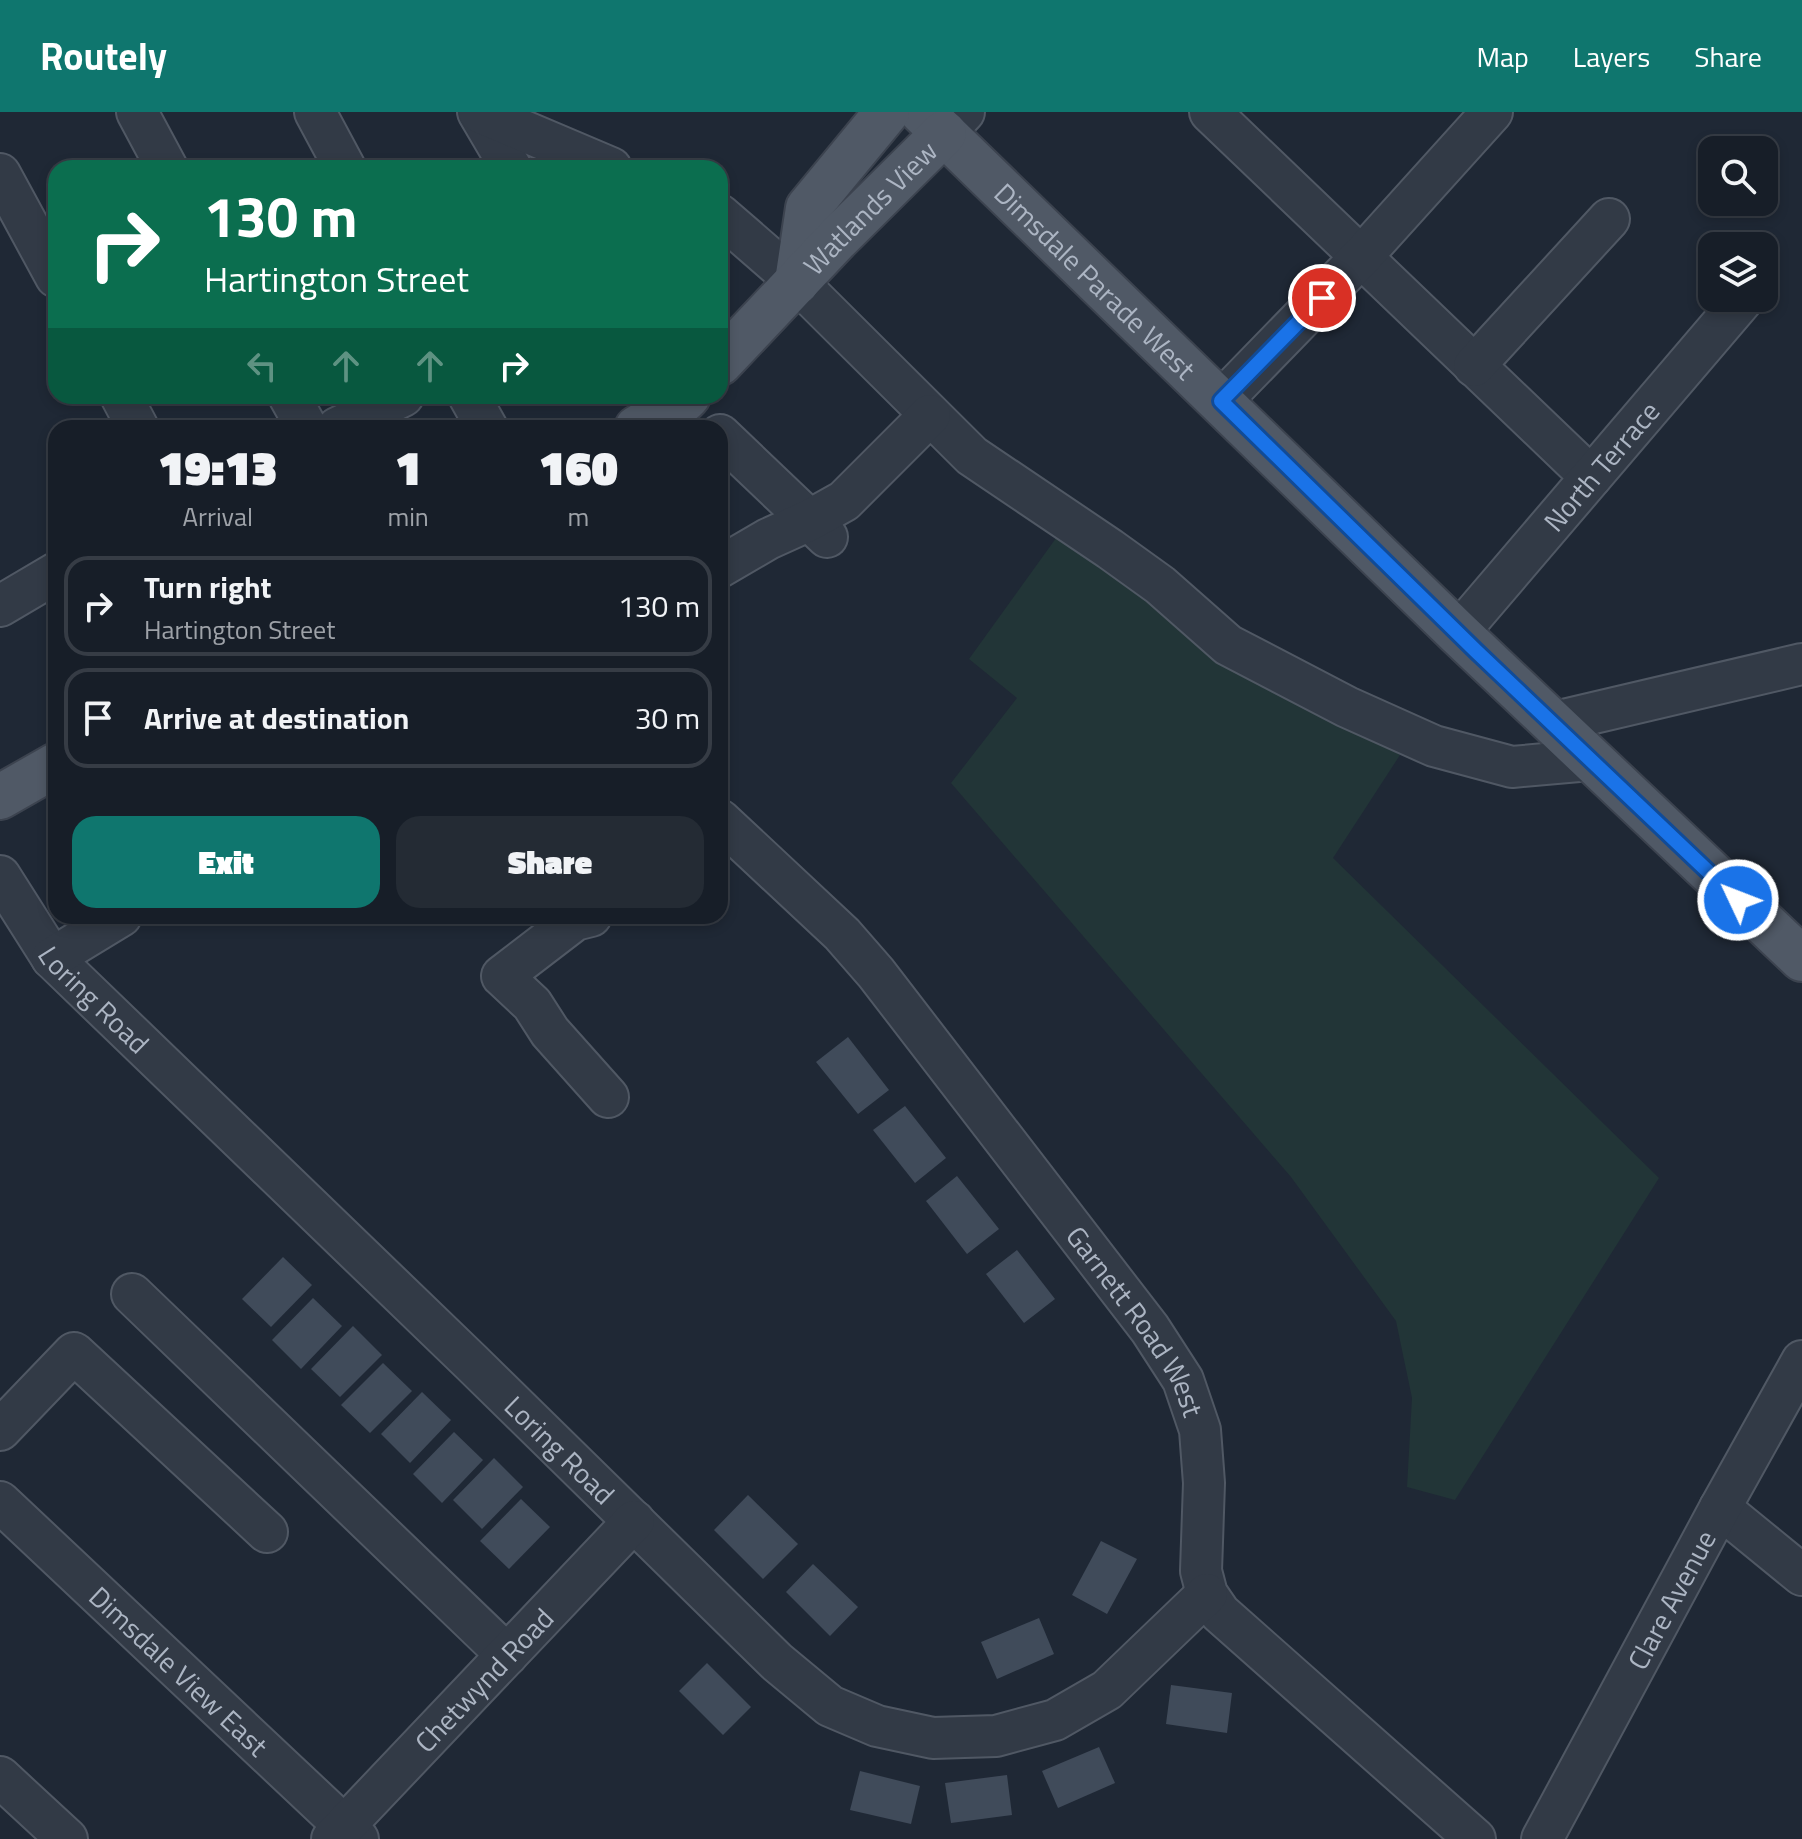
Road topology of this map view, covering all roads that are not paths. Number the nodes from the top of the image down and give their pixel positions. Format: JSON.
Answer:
{"nodes":[{"id":1,"x":137,"y":112,"type":"edge"},
{"id":2,"x":315,"y":112,"type":"edge"},
{"id":3,"x":478,"y":112,"type":"edge"},
{"id":4,"x":887,"y":112,"type":"edge"},
{"id":5,"x":1492,"y":112,"type":"edge"},
{"id":6,"x":1216,"y":114,"type":"edge"},
{"id":7,"x":943,"y":119,"type":"edge"},
{"id":8,"x":163,"y":160,"type":"edge"},
{"id":9,"x":341,"y":160,"type":"edge"},
{"id":10,"x":506,"y":160,"type":"edge"},
{"id":11,"x":592,"y":160,"type":"edge"},
{"id":12,"x":0,"y":176,"type":"edge"},
{"id":13,"x":1609,"y":219,"type":"dead end"},
{"id":14,"x":728,"y":222,"type":"edge"},
{"id":15,"x":1362,"y":256,"type":"junction"},
{"id":16,"x":48,"y":263,"type":"edge"},
{"id":17,"x":797,"y":282,"type":"junction"},
{"id":18,"x":1732,"y":312,"type":"edge"},
{"id":19,"x":728,"y":355,"type":"edge"},
{"id":20,"x":1474,"y":366,"type":"junction"},
{"id":21,"x":1221,"y":401,"type":"junction"},
{"id":22,"x":386,"y":404,"type":"edge"},
{"id":23,"x":695,"y":408,"type":"edge"},
{"id":24,"x":930,"y":415,"type":"junction"},
{"id":25,"x":354,"y":420,"type":"edge"},
{"id":26,"x":660,"y":420,"type":"edge"},
{"id":27,"x":728,"y":443,"type":"edge"},
{"id":28,"x":1591,"y":477,"type":"junction"},
{"id":29,"x":820,"y":530,"type":"junction"},
{"id":30,"x":728,"y":562,"type":"edge"},
{"id":31,"x":48,"y":578,"type":"edge"},
{"id":32,"x":0,"y":606,"type":"edge"},
{"id":33,"x":1458,"y":633,"type":"junction"},
{"id":34,"x":1802,"y":664,"type":"edge"},
{"id":35,"x":1551,"y":723,"type":"junction"},
{"id":36,"x":1590,"y":760,"type":"junction"},
{"id":37,"x":48,"y":770,"type":"edge"},
{"id":38,"x":0,"y":797,"type":"edge"},
{"id":39,"x":728,"y":838,"type":"edge"},
{"id":40,"x":0,"y":876,"type":"edge"},
{"id":41,"x":108,"y":924,"type":"edge"},
{"id":42,"x":570,"y":924,"type":"edge"},
{"id":43,"x":52,"y":958,"type":"junction"},
{"id":44,"x":1802,"y":959,"type":"edge"},
{"id":45,"x":608,"y":1097,"type":"dead end"},
{"id":46,"x":132,"y":1294,"type":"dead end"},
{"id":47,"x":1802,"y":1361,"type":"edge"},
{"id":48,"x":0,"y":1430,"type":"edge"},
{"id":49,"x":0,"y":1502,"type":"edge"},
{"id":50,"x":1720,"y":1508,"type":"junction"},
{"id":51,"x":634,"y":1521,"type":"junction"},
{"id":52,"x":267,"y":1532,"type":"dead end"},
{"id":53,"x":1802,"y":1575,"type":"edge"},
{"id":54,"x":1207,"y":1594,"type":"junction"},
{"id":55,"x":507,"y":1655,"type":"junction"},
{"id":56,"x":0,"y":1777,"type":"edge"},
{"id":57,"x":345,"y":1835,"type":"edge"},
{"id":58,"x":67,"y":1839,"type":"edge"},
{"id":59,"x":1475,"y":1839,"type":"edge"},
{"id":60,"x":1542,"y":1839,"type":"edge"}],
"edges":[{"from":1,"to":8,"type":"street"},
{"from":2,"to":9,"type":"street"},
{"from":3,"to":10,"type":"street"},
{"from":3,"to":11,"type":"street"},
{"from":4,"to":17,"type":"main road","name":"Watlands View"},
{"from":5,"to":15,"type":"street"},
{"from":6,"to":15,"type":"street"},
{"from":7,"to":17,"type":"main road","name":"Watlands View"},
{"from":7,"to":21,"type":"main road","name":"Dimsdale Parade West"},
{"from":12,"to":16,"type":"street"},
{"from":13,"to":20,"type":"street"},
{"from":14,"to":17,"type":"street"},
{"from":15,"to":20,"type":"street"},
{"from":15,"to":21,"type":"street"},
{"from":17,"to":19,"type":"main road","name":"Watlands View"},
{"from":17,"to":24,"type":"street"},
{"from":18,"to":28,"type":"street","name":"North Terrace"},
{"from":20,"to":28,"type":"street"},
{"from":21,"to":33,"type":"main road","name":"Dimsdale Parade West"},
{"from":22,"to":25,"type":"street"},
{"from":23,"to":26,"type":"main road"},
{"from":24,"to":29,"type":"street"},
{"from":24,"to":36,"type":"street"},
{"from":27,"to":29,"type":"street"},
{"from":28,"to":33,"type":"street","name":"North Terrace"},
{"from":29,"to":30,"type":"street"},
{"from":31,"to":32,"type":"street"},
{"from":33,"to":35,"type":"main road","name":"Dimsdale Parade West"},
{"from":34,"to":35,"type":"street"},
{"from":35,"to":36,"type":"main road","name":"Dimsdale Parade West"},
{"from":36,"to":44,"type":"main road","name":"Dimsdale Parade West"},
{"from":37,"to":38,"type":"main road"},
{"from":39,"to":54,"type":"street","name":"Garnett Road West"},
{"from":40,"to":43,"type":"street","name":"Loring Road"},
{"from":41,"to":43,"type":"street"},
{"from":42,"to":45,"type":"street"},
{"from":43,"to":51,"type":"street","name":"Loring Road"},
{"from":46,"to":55,"type":"street"},
{"from":47,"to":50,"type":"street","name":"Clare Avenue"},
{"from":48,"to":52,"type":"street"},
{"from":49,"to":57,"type":"street","name":"Dimsdale View East"},
{"from":50,"to":53,"type":"street"},
{"from":50,"to":60,"type":"street","name":"Clare Avenue"},
{"from":51,"to":54,"type":"street","name":"Loring Road"},
{"from":51,"to":55,"type":"street","name":"Chetwynd Road"},
{"from":54,"to":59,"type":"street"},
{"from":55,"to":57,"type":"street","name":"Chetwynd Road"},
{"from":56,"to":58,"type":"street"}]}
